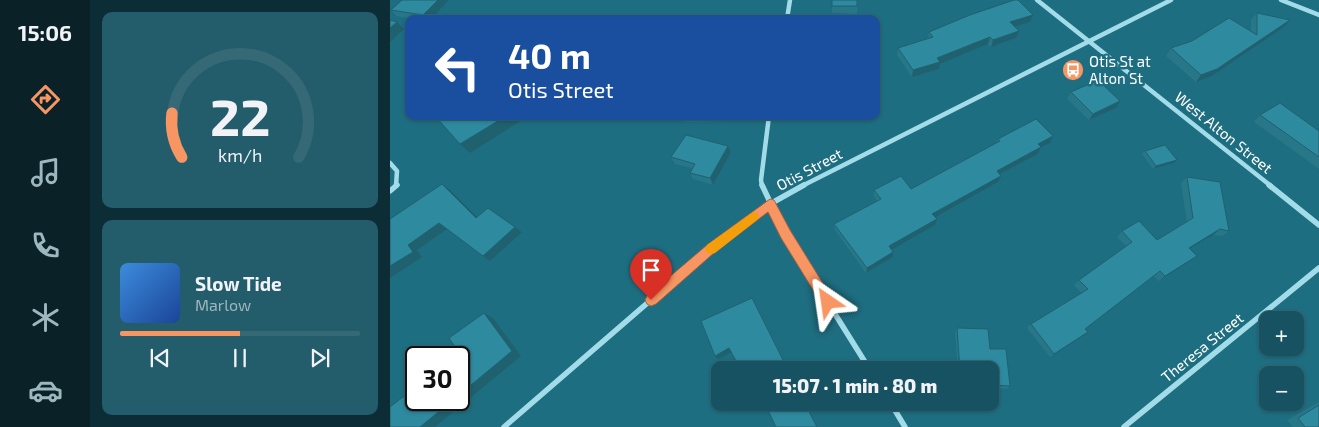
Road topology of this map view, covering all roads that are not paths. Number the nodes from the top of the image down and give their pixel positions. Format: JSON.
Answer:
{"nodes":[{"id":1,"x":790,"y":0,"type":"edge"},
{"id":2,"x":1038,"y":0,"type":"edge"},
{"id":3,"x":1171,"y":0,"type":"edge"},
{"id":4,"x":1281,"y":0,"type":"edge"},
{"id":5,"x":788,"y":15,"type":"edge"},
{"id":6,"x":1319,"y":15,"type":"edge"},
{"id":7,"x":1089,"y":41,"type":"junction"},
{"id":8,"x":768,"y":120,"type":"edge"},
{"id":9,"x":390,"y":163,"type":"edge"},
{"id":10,"x":390,"y":191,"type":"edge"},
{"id":11,"x":770,"y":204,"type":"junction"},
{"id":12,"x":1319,"y":224,"type":"edge"},
{"id":13,"x":1319,"y":268,"type":"edge"},
{"id":14,"x":864,"y":361,"type":"edge"},
{"id":15,"x":895,"y":411,"type":"edge"},
{"id":16,"x":504,"y":427,"type":"edge"},
{"id":17,"x":905,"y":427,"type":"edge"},
{"id":18,"x":1124,"y":427,"type":"edge"}],
"edges":[{"from":1,"to":5,"type":"street"},
{"from":2,"to":7,"type":"street","name":"West Alton Street"},
{"from":3,"to":7,"type":"street","name":"Otis Street"},
{"from":4,"to":6,"type":"street"},
{"from":7,"to":11,"type":"street","name":"Otis Street"},
{"from":7,"to":12,"type":"street","name":"West Alton Street"},
{"from":8,"to":11,"type":"street"},
{"from":9,"to":10,"type":"street"},
{"from":11,"to":14,"type":"street"},
{"from":11,"to":16,"type":"street","name":"Otis Street"},
{"from":13,"to":18,"type":"street","name":"Theresa Street"},
{"from":15,"to":17,"type":"street"}]}
